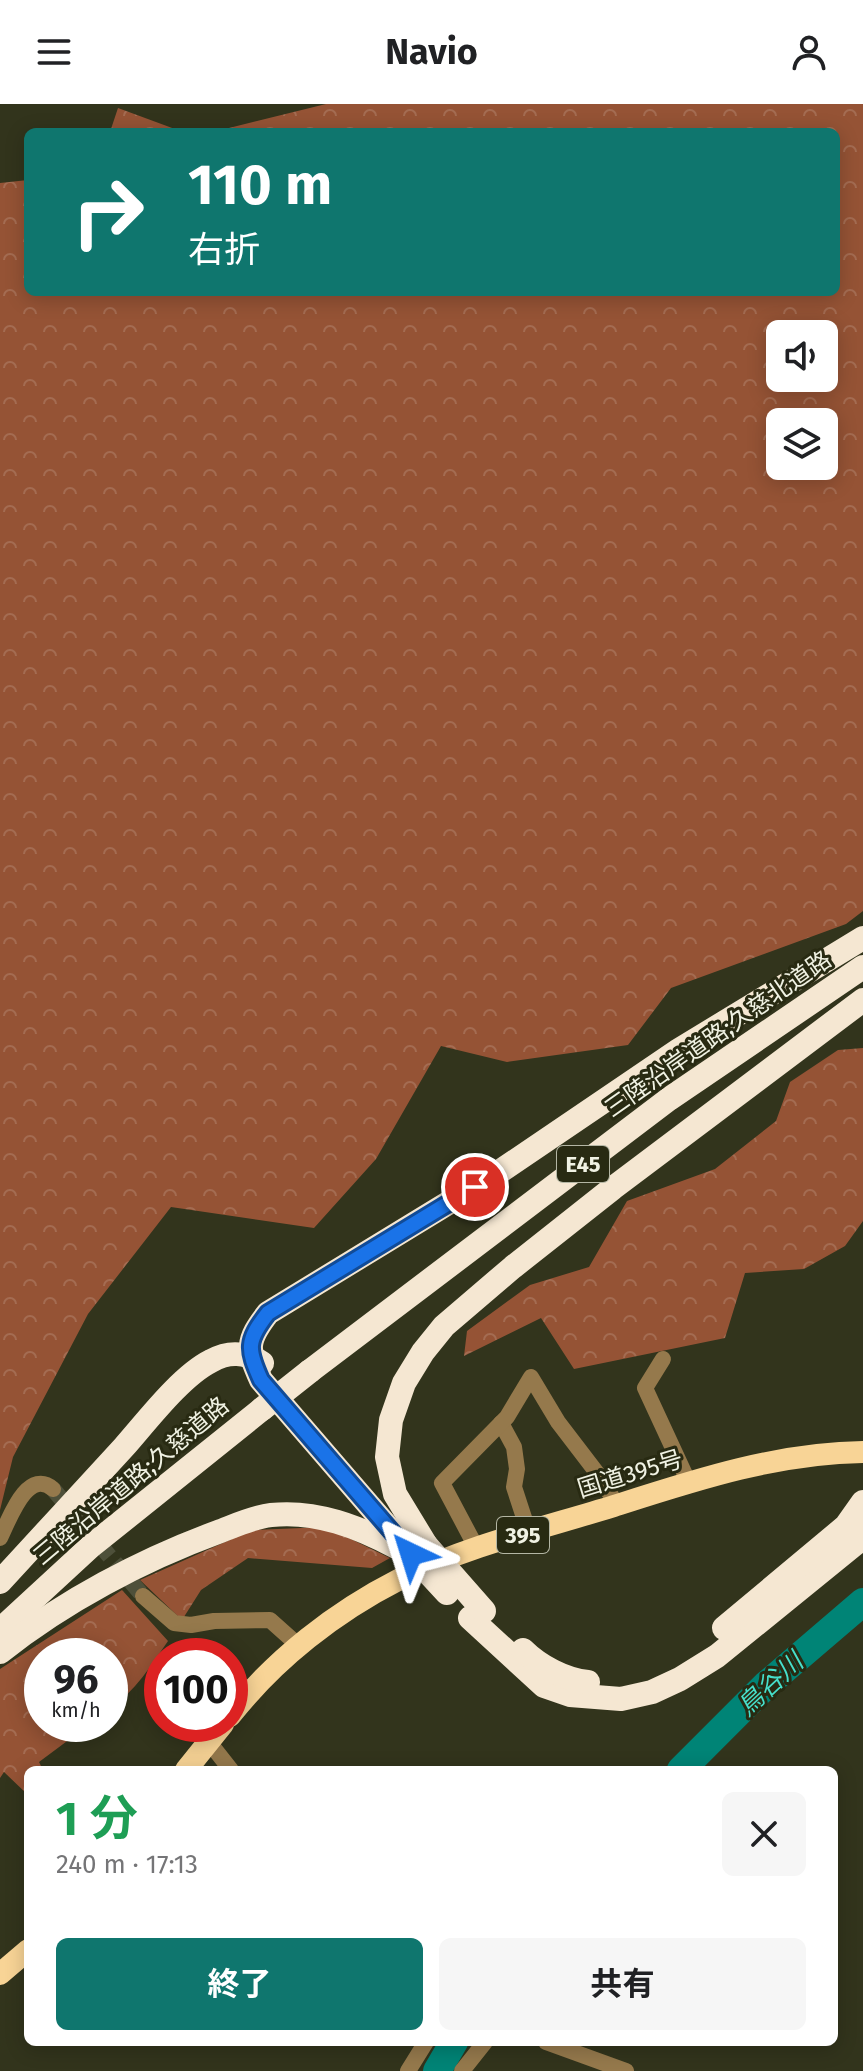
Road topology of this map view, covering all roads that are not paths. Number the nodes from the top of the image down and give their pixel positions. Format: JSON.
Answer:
{"nodes":[{"id":1,"x":863,"y":938,"type":"edge"},
{"id":2,"x":863,"y":967,"type":"edge"},
{"id":3,"x":863,"y":1000,"type":"edge"},
{"id":4,"x":250,"y":1355,"type":"junction"},
{"id":5,"x":663,"y":1359,"type":"dead end"},
{"id":6,"x":262,"y":1409,"type":"joint"},
{"id":7,"x":501,"y":1423,"type":"junction"},
{"id":8,"x":863,"y":1452,"type":"edge"},
{"id":9,"x":689,"y":1483,"type":"junction"},
{"id":10,"x":53,"y":1489,"type":"dead end"},
{"id":11,"x":863,"y":1502,"type":"edge"},
{"id":12,"x":617,"y":1505,"type":"junction"},
{"id":13,"x":529,"y":1533,"type":"junction"},
{"id":14,"x":863,"y":1534,"type":"edge"},
{"id":15,"x":0,"y":1538,"type":"edge"},
{"id":16,"x":477,"y":1549,"type":"junction"},
{"id":17,"x":419,"y":1550,"type":"junction"},
{"id":18,"x":0,"y":1582,"type":"edge"},
{"id":19,"x":143,"y":1596,"type":"tunnel mouth"},
{"id":20,"x":477,"y":1615,"type":"junction"},
{"id":21,"x":0,"y":1630,"type":"edge"},
{"id":22,"x":298,"y":1645,"type":"junction"},
{"id":23,"x":0,"y":1652,"type":"edge"},
{"id":24,"x":248,"y":1694,"type":"edge"},
{"id":25,"x":209,"y":1742,"type":"joint"},
{"id":26,"x":189,"y":1766,"type":"edge"},
{"id":27,"x":228,"y":1766,"type":"edge"},
{"id":28,"x":24,"y":1953,"type":"edge"},
{"id":29,"x":0,"y":1974,"type":"edge"},
{"id":30,"x":424,"y":2046,"type":"edge"},
{"id":31,"x":482,"y":2046,"type":"edge"},
{"id":32,"x":557,"y":2046,"type":"edge"},
{"id":33,"x":408,"y":2071,"type":"edge"},
{"id":34,"x":462,"y":2071,"type":"edge"},
{"id":35,"x":626,"y":2071,"type":"edge"}],
"edges":[{"from":1,"to":4,"type":"highway"},
{"from":2,"to":6,"type":"highway","name":"三陸沿岸道路;久慈北道路","number":"E45","bridge":true},
{"from":3,"to":17,"type":"highway"},
{"from":4,"to":17,"type":"highway"},
{"from":4,"to":18,"type":"highway"},
{"from":5,"to":9,"type":"street"},
{"from":6,"to":21,"type":"highway","name":"三陸沿岸道路;久慈道路","number":"E45"},
{"from":7,"to":12,"type":"street"},
{"from":7,"to":13,"type":"street"},
{"from":7,"to":16,"type":"street"},
{"from":8,"to":9,"type":"highway","name":"国道395号","number":"395"},
{"from":9,"to":12,"type":"highway","name":"国道395号","number":"395"},
{"from":10,"to":15,"type":"street"},
{"from":11,"to":20,"type":"highway"},
{"from":12,"to":13,"type":"highway","name":"国道395号","number":"395"},
{"from":13,"to":16,"type":"highway","name":"国道395号","number":"395"},
{"from":14,"to":20,"type":"highway"},
{"from":16,"to":22,"type":"highway","name":"国道395号","number":"395"},
{"from":17,"to":20,"type":"highway","bridge":true},
{"from":17,"to":23,"type":"highway"},
{"from":19,"to":22,"type":"street"},
{"from":22,"to":24,"type":"highway","name":"国道395号","number":"395"},
{"from":25,"to":26,"type":"highway"},
{"from":25,"to":27,"type":"street"},
{"from":28,"to":29,"type":"highway"},
{"from":30,"to":33,"type":"street"},
{"from":31,"to":34,"type":"street"},
{"from":32,"to":35,"type":"street"}]}
